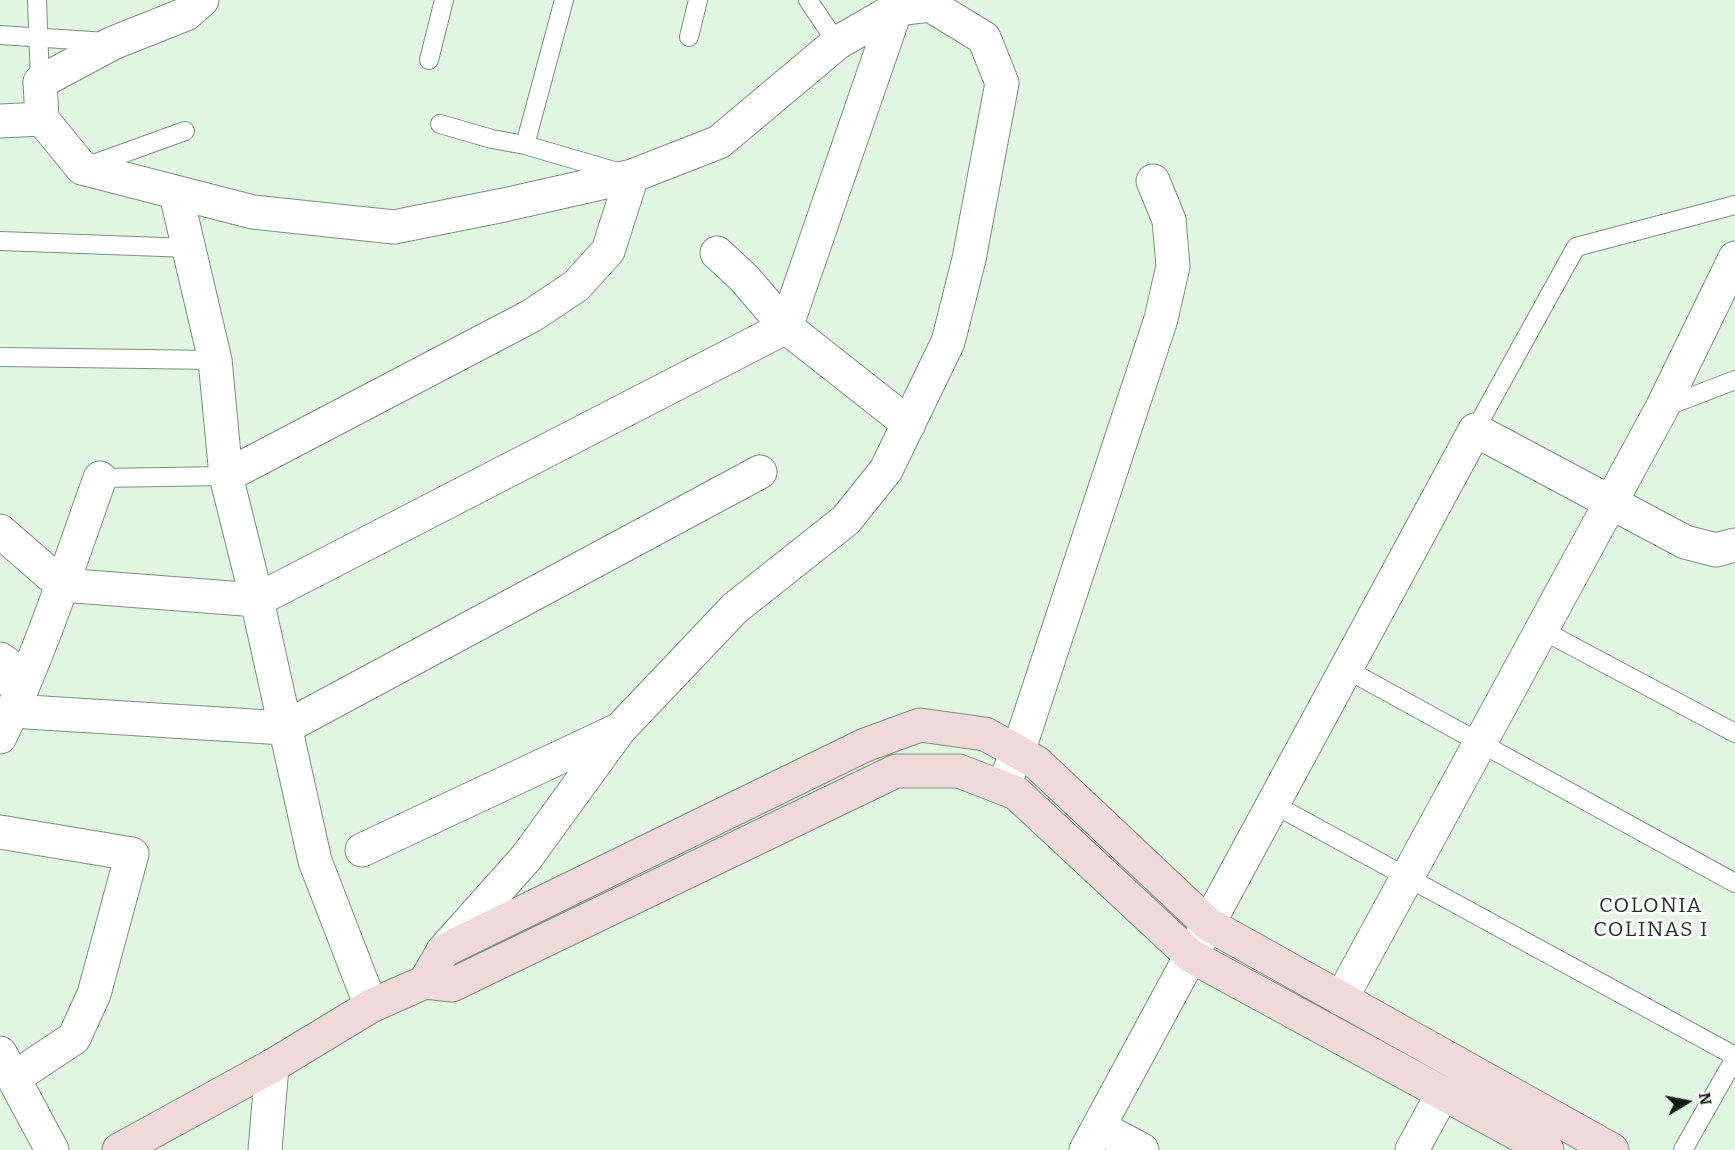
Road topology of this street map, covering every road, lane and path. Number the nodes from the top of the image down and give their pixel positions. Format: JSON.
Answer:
{"nodes":[{"id":1,"x":37,"y":0,"type":"edge"},
{"id":2,"x":202,"y":0,"type":"edge"},
{"id":3,"x":444,"y":0,"type":"edge"},
{"id":4,"x":564,"y":0,"type":"edge"},
{"id":5,"x":698,"y":0,"type":"edge"},
{"id":6,"x":808,"y":0,"type":"edge"},
{"id":7,"x":896,"y":9,"type":"junction"},
{"id":8,"x":0,"y":35,"type":"edge"},
{"id":9,"x":38,"y":37,"type":"junction"},
{"id":10,"x":689,"y":37,"type":"dead end"},
{"id":11,"x":113,"y":43,"type":"junction"},
{"id":12,"x":837,"y":43,"type":"junction"},
{"id":13,"x":429,"y":60,"type":"dead end"},
{"id":14,"x":40,"y":82,"type":"junction"},
{"id":15,"x":42,"y":119,"type":"junction"},
{"id":16,"x":0,"y":121,"type":"edge"},
{"id":17,"x":440,"y":124,"type":"dead end"},
{"id":18,"x":185,"y":131,"type":"dead end"},
{"id":19,"x":525,"y":145,"type":"junction"},
{"id":20,"x":82,"y":168,"type":"junction"},
{"id":21,"x":632,"y":176,"type":"junction"},
{"id":22,"x":1153,"y":181,"type":"dead end"},
{"id":23,"x":176,"y":194,"type":"junction"},
{"id":24,"x":1735,"y":205,"type":"edge"},
{"id":25,"x":0,"y":241,"type":"edge"},
{"id":26,"x":189,"y":248,"type":"junction"},
{"id":27,"x":717,"y":253,"type":"dead end"},
{"id":28,"x":1735,"y":258,"type":"edge"},
{"id":29,"x":786,"y":327,"type":"junction"},
{"id":30,"x":0,"y":357,"type":"edge"},
{"id":31,"x":215,"y":360,"type":"junction"},
{"id":32,"x":1735,"y":380,"type":"edge"},
{"id":33,"x":1662,"y":408,"type":"junction"},
{"id":34,"x":909,"y":423,"type":"junction"},
{"id":35,"x":1475,"y":430,"type":"junction"},
{"id":36,"x":760,"y":472,"type":"dead end"},
{"id":37,"x":226,"y":476,"type":"junction"},
{"id":38,"x":100,"y":478,"type":"joint"},
{"id":39,"x":1611,"y":502,"type":"junction"},
{"id":40,"x":0,"y":531,"type":"edge"},
{"id":41,"x":1729,"y":552,"type":"edge"},
{"id":42,"x":62,"y":585,"type":"junction"},
{"id":43,"x":257,"y":600,"type":"junction"},
{"id":44,"x":1542,"y":630,"type":"junction"},
{"id":45,"x":1346,"y":669,"type":"junction"},
{"id":46,"x":8,"y":672,"type":"edge"},
{"id":47,"x":6,"y":724,"type":"edge"},
{"id":48,"x":284,"y":728,"type":"junction"},
{"id":49,"x":619,"y":730,"type":"junction"},
{"id":50,"x":1735,"y":733,"type":"edge"},
{"id":51,"x":1481,"y":743,"type":"junction"},
{"id":52,"x":1018,"y":752,"type":"junction"},
{"id":53,"x":1002,"y":787,"type":"junction"},
{"id":54,"x":1273,"y":804,"type":"junction"},
{"id":55,"x":0,"y":832,"type":"edge"},
{"id":56,"x":362,"y":849,"type":"dead end"},
{"id":57,"x":1407,"y":878,"type":"junction"},
{"id":58,"x":1735,"y":883,"type":"edge"},
{"id":59,"x":1208,"y":924,"type":"junction"},
{"id":60,"x":443,"y":951,"type":"junction"},
{"id":61,"x":1191,"y":956,"type":"junction"},
{"id":62,"x":425,"y":982,"type":"junction"},
{"id":63,"x":1341,"y":999,"type":"junction"},
{"id":64,"x":371,"y":1005,"type":"junction"},
{"id":65,"x":1735,"y":1057,"type":"edge"},
{"id":66,"x":7,"y":1066,"type":"edge"},
{"id":67,"x":272,"y":1066,"type":"junction"},
{"id":68,"x":1443,"y":1093,"type":"junction"},
{"id":69,"x":1092,"y":1138,"type":"edge"},
{"id":70,"x":52,"y":1150,"type":"edge"},
{"id":71,"x":119,"y":1150,"type":"edge"},
{"id":72,"x":265,"y":1150,"type":"edge"},
{"id":73,"x":1142,"y":1150,"type":"edge"},
{"id":74,"x":1412,"y":1150,"type":"edge"},
{"id":75,"x":1547,"y":1150,"type":"edge"},
{"id":76,"x":1612,"y":1150,"type":"edge"},
{"id":77,"x":1683,"y":1150,"type":"edge"}],
"edges":[{"from":1,"to":9,"type":"lane"},
{"from":2,"to":11,"type":"street"},
{"from":3,"to":13,"type":"lane"},
{"from":4,"to":19,"type":"lane"},
{"from":5,"to":10,"type":"lane"},
{"from":6,"to":12,"type":"lane"},
{"from":7,"to":12,"type":"street"},
{"from":7,"to":29,"type":"street"},
{"from":7,"to":34,"type":"street"},
{"from":8,"to":9,"type":"lane"},
{"from":9,"to":11,"type":"lane"},
{"from":9,"to":14,"type":"lane"},
{"from":11,"to":14,"type":"street"},
{"from":12,"to":21,"type":"street"},
{"from":14,"to":15,"type":"street"},
{"from":15,"to":16,"type":"street"},
{"from":15,"to":20,"type":"street"},
{"from":17,"to":19,"type":"lane"},
{"from":18,"to":20,"type":"lane"},
{"from":19,"to":21,"type":"lane"},
{"from":20,"to":23,"type":"street"},
{"from":21,"to":23,"type":"street"},
{"from":21,"to":37,"type":"street"},
{"from":22,"to":52,"type":"street"},
{"from":23,"to":26,"type":"street"},
{"from":24,"to":35,"type":"lane"},
{"from":25,"to":26,"type":"lane"},
{"from":26,"to":31,"type":"street"},
{"from":27,"to":29,"type":"street"},
{"from":28,"to":33,"type":"street"},
{"from":29,"to":34,"type":"street"},
{"from":29,"to":43,"type":"street"},
{"from":30,"to":31,"type":"lane"},
{"from":31,"to":37,"type":"street"},
{"from":32,"to":33,"type":"lane"},
{"from":33,"to":39,"type":"street"},
{"from":34,"to":49,"type":"street"},
{"from":35,"to":39,"type":"street"},
{"from":35,"to":45,"type":"street"},
{"from":36,"to":48,"type":"street"},
{"from":37,"to":38,"type":"lane"},
{"from":37,"to":43,"type":"street"},
{"from":38,"to":42,"type":"street"},
{"from":39,"to":41,"type":"street"},
{"from":39,"to":44,"type":"street"},
{"from":40,"to":42,"type":"street"},
{"from":42,"to":43,"type":"street"},
{"from":42,"to":46,"type":"street"},
{"from":43,"to":48,"type":"street"},
{"from":44,"to":50,"type":"lane"},
{"from":44,"to":51,"type":"street"},
{"from":45,"to":51,"type":"lane"},
{"from":45,"to":54,"type":"street"},
{"from":46,"to":47,"type":"street"},
{"from":47,"to":48,"type":"street"},
{"from":48,"to":64,"type":"street"},
{"from":49,"to":56,"type":"street"},
{"from":49,"to":60,"type":"street"},
{"from":51,"to":57,"type":"street"},
{"from":51,"to":58,"type":"lane"},
{"from":52,"to":53,"type":"street"},
{"from":52,"to":59,"type":"street"},
{"from":52,"to":60,"type":"street"},
{"from":53,"to":61,"type":"street"},
{"from":53,"to":62,"type":"street"},
{"from":54,"to":57,"type":"lane"},
{"from":54,"to":59,"type":"street"},
{"from":55,"to":66,"type":"street"},
{"from":57,"to":63,"type":"street"},
{"from":57,"to":65,"type":"lane"},
{"from":59,"to":61,"type":"street"},
{"from":59,"to":63,"type":"street"},
{"from":60,"to":62,"type":"street"},
{"from":61,"to":68,"type":"street"},
{"from":61,"to":69,"type":"street"},
{"from":62,"to":64,"type":"street"},
{"from":63,"to":76,"type":"street"},
{"from":64,"to":67,"type":"street"},
{"from":65,"to":77,"type":"lane"},
{"from":66,"to":70,"type":"street"},
{"from":67,"to":71,"type":"street"},
{"from":67,"to":72,"type":"street"},
{"from":68,"to":74,"type":"street"},
{"from":68,"to":75,"type":"street"},
{"from":69,"to":73,"type":"street"}]}
